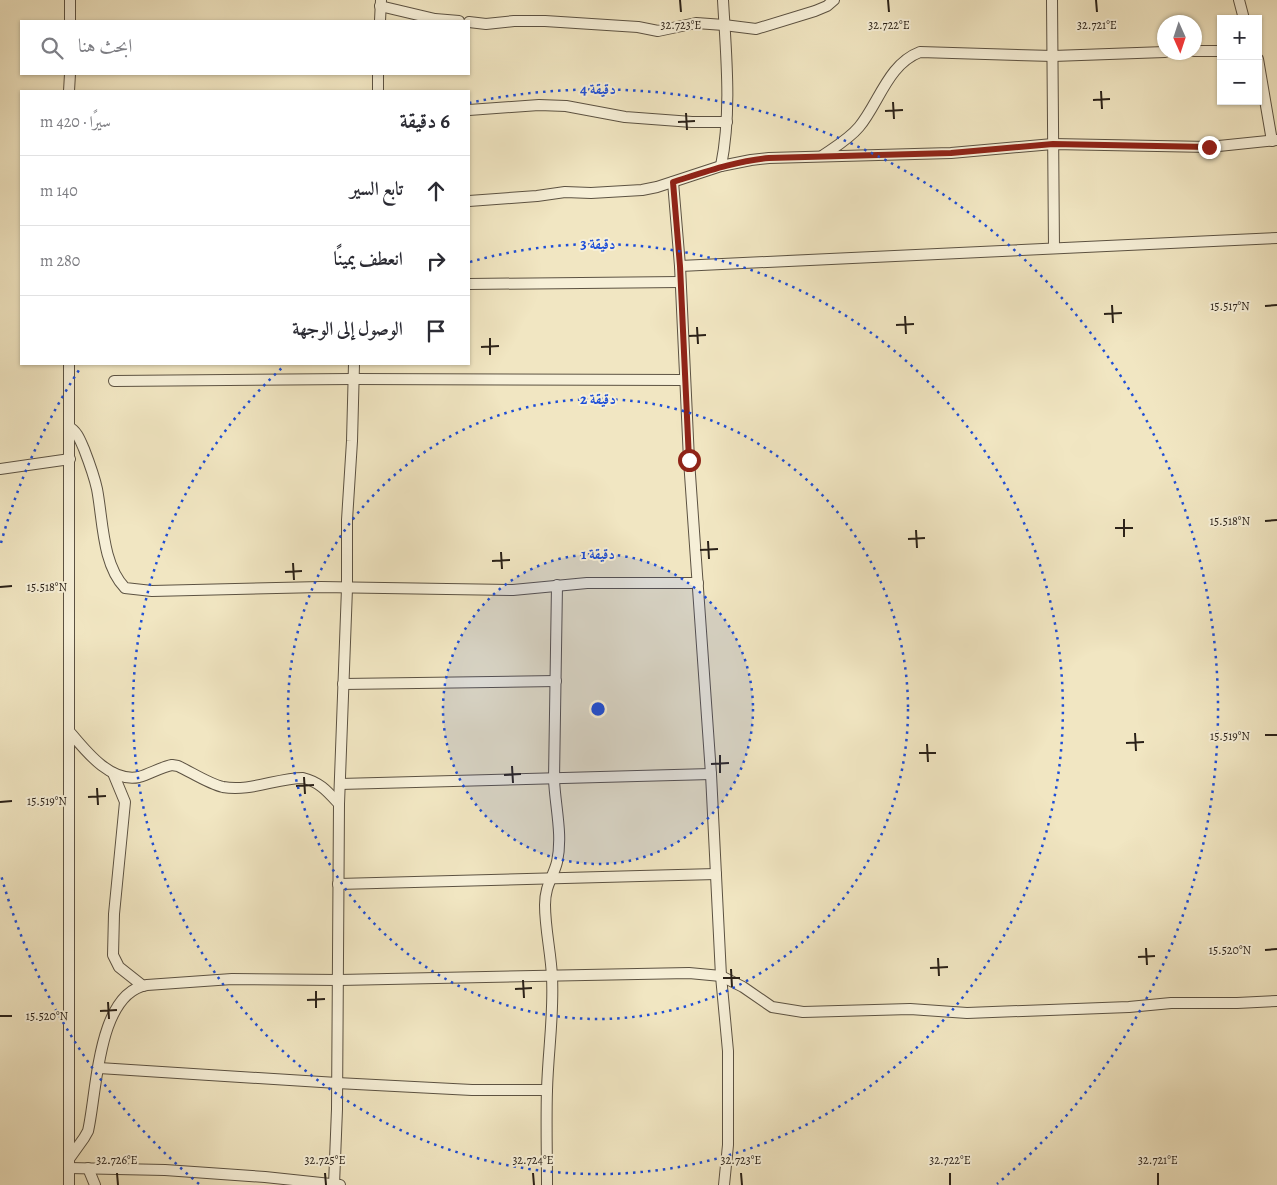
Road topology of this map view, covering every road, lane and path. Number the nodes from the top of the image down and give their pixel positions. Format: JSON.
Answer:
{"nodes":[{"id":1,"x":70,"y":0,"type":"edge"},
{"id":2,"x":723,"y":0,"type":"edge"},
{"id":3,"x":834,"y":0,"type":"edge"},
{"id":4,"x":1052,"y":0,"type":"edge"},
{"id":5,"x":1239,"y":0,"type":"edge"},
{"id":6,"x":380,"y":3,"type":"edge"},
{"id":7,"x":1243,"y":15,"type":"edge"},
{"id":8,"x":70,"y":20,"type":"edge"},
{"id":9,"x":380,"y":20,"type":"edge"},
{"id":10,"x":447,"y":20,"type":"edge"},
{"id":11,"x":470,"y":22,"type":"edge"},
{"id":12,"x":724,"y":25,"type":"junction"},
{"id":13,"x":1217,"y":51,"type":"edge"},
{"id":14,"x":1157,"y":52,"type":"edge"},
{"id":15,"x":1202,"y":52,"type":"edge"},
{"id":16,"x":1053,"y":56,"type":"junction"},
{"id":17,"x":1258,"y":60,"type":"edge"},
{"id":18,"x":70,"y":75,"type":"edge"},
{"id":19,"x":378,"y":75,"type":"edge"},
{"id":20,"x":70,"y":90,"type":"edge"},
{"id":21,"x":378,"y":90,"type":"edge"},
{"id":22,"x":470,"y":110,"type":"edge"},
{"id":23,"x":727,"y":122,"type":"junction"},
{"id":24,"x":1275,"y":141,"type":"edge"},
{"id":25,"x":1053,"y":144,"type":"junction"},
{"id":26,"x":821,"y":157,"type":"junction"},
{"id":27,"x":721,"y":166,"type":"junction"},
{"id":28,"x":673,"y":182,"type":"junction"},
{"id":29,"x":470,"y":201,"type":"edge"},
{"id":30,"x":1277,"y":238,"type":"edge"},
{"id":31,"x":1054,"y":248,"type":"junction"},
{"id":32,"x":680,"y":266,"type":"junction"},
{"id":33,"x":680,"y":282,"type":"junction"},
{"id":34,"x":470,"y":284,"type":"edge"},
{"id":35,"x":69,"y":365,"type":"edge"},
{"id":36,"x":354,"y":365,"type":"edge"},
{"id":37,"x":354,"y":379,"type":"junction"},
{"id":38,"x":685,"y":380,"type":"junction"},
{"id":39,"x":114,"y":381,"type":"dead end"},
{"id":40,"x":69,"y":427,"type":"junction"},
{"id":41,"x":70,"y":459,"type":"junction"},
{"id":42,"x":0,"y":469,"type":"edge"},
{"id":43,"x":698,"y":583,"type":"junction"},
{"id":44,"x":557,"y":584,"type":"junction"},
{"id":45,"x":347,"y":588,"type":"junction"},
{"id":46,"x":556,"y":681,"type":"junction"},
{"id":47,"x":343,"y":684,"type":"junction"},
{"id":48,"x":69,"y":731,"type":"junction"},
{"id":49,"x":113,"y":773,"type":"junction"},
{"id":50,"x":711,"y":774,"type":"junction"},
{"id":51,"x":554,"y":779,"type":"junction"},
{"id":52,"x":340,"y":784,"type":"junction"},
{"id":53,"x":339,"y":804,"type":"junction"},
{"id":54,"x":716,"y":874,"type":"junction"},
{"id":55,"x":551,"y":878,"type":"junction"},
{"id":56,"x":338,"y":884,"type":"junction"},
{"id":57,"x":552,"y":976,"type":"junction"},
{"id":58,"x":721,"y":976,"type":"junction"},
{"id":59,"x":339,"y":980,"type":"junction"},
{"id":60,"x":143,"y":986,"type":"junction"},
{"id":61,"x":1277,"y":1001,"type":"edge"},
{"id":62,"x":99,"y":1068,"type":"junction"},
{"id":63,"x":337,"y":1083,"type":"junction"},
{"id":64,"x":547,"y":1090,"type":"junction"},
{"id":65,"x":69,"y":1163,"type":"junction"},
{"id":66,"x":88,"y":1168,"type":"junction"},
{"id":67,"x":69,"y":1185,"type":"edge"},
{"id":68,"x":94,"y":1185,"type":"edge"},
{"id":69,"x":334,"y":1185,"type":"edge"},
{"id":70,"x":340,"y":1185,"type":"edge"},
{"id":71,"x":547,"y":1185,"type":"edge"},
{"id":72,"x":724,"y":1185,"type":"edge"}],
"edges":[{"from":1,"to":8,"type":"street"},
{"from":2,"to":12,"type":"street"},
{"from":3,"to":12,"type":"street"},
{"from":4,"to":16,"type":"street"},
{"from":5,"to":7,"type":"street"},
{"from":6,"to":9,"type":"street"},
{"from":6,"to":10,"type":"street"},
{"from":11,"to":12,"type":"street"},
{"from":12,"to":23,"type":"street"},
{"from":13,"to":15,"type":"street"},
{"from":14,"to":16,"type":"street"},
{"from":16,"to":25,"type":"street"},
{"from":16,"to":26,"type":"street"},
{"from":17,"to":24,"type":"street"},
{"from":18,"to":20,"type":"street"},
{"from":19,"to":21,"type":"street"},
{"from":22,"to":23,"type":"street"},
{"from":23,"to":27,"type":"street"},
{"from":24,"to":25,"type":"street"},
{"from":25,"to":26,"type":"street"},
{"from":25,"to":31,"type":"street"},
{"from":26,"to":27,"type":"street"},
{"from":27,"to":28,"type":"street"},
{"from":28,"to":29,"type":"street"},
{"from":28,"to":32,"type":"street"},
{"from":30,"to":31,"type":"street"},
{"from":31,"to":32,"type":"street"},
{"from":32,"to":33,"type":"street"},
{"from":33,"to":34,"type":"street"},
{"from":33,"to":38,"type":"street"},
{"from":35,"to":40,"type":"street"},
{"from":36,"to":37,"type":"street"},
{"from":37,"to":38,"type":"street"},
{"from":37,"to":39,"type":"street"},
{"from":37,"to":45,"type":"street"},
{"from":38,"to":43,"type":"street"},
{"from":40,"to":41,"type":"street"},
{"from":40,"to":45,"type":"street"},
{"from":41,"to":42,"type":"street"},
{"from":41,"to":48,"type":"street"},
{"from":43,"to":44,"type":"street"},
{"from":43,"to":50,"type":"street"},
{"from":44,"to":45,"type":"street"},
{"from":44,"to":46,"type":"street"},
{"from":45,"to":47,"type":"street"},
{"from":46,"to":47,"type":"street"},
{"from":46,"to":51,"type":"street"},
{"from":47,"to":52,"type":"street"},
{"from":48,"to":49,"type":"street"},
{"from":48,"to":65,"type":"street"},
{"from":49,"to":53,"type":"street"},
{"from":49,"to":60,"type":"street"},
{"from":50,"to":51,"type":"street"},
{"from":50,"to":54,"type":"street"},
{"from":51,"to":52,"type":"street"},
{"from":51,"to":55,"type":"street"},
{"from":52,"to":53,"type":"street"},
{"from":53,"to":56,"type":"street"},
{"from":54,"to":55,"type":"street"},
{"from":54,"to":58,"type":"street"},
{"from":55,"to":56,"type":"street"},
{"from":55,"to":57,"type":"street"},
{"from":56,"to":59,"type":"street"},
{"from":57,"to":58,"type":"street"},
{"from":57,"to":59,"type":"street"},
{"from":57,"to":64,"type":"street"},
{"from":58,"to":61,"type":"street"},
{"from":58,"to":72,"type":"street"},
{"from":59,"to":60,"type":"street"},
{"from":59,"to":63,"type":"street"},
{"from":60,"to":62,"type":"street"},
{"from":62,"to":63,"type":"street"},
{"from":62,"to":65,"type":"street"},
{"from":63,"to":64,"type":"street"},
{"from":63,"to":69,"type":"street"},
{"from":64,"to":71,"type":"street"},
{"from":65,"to":66,"type":"street"},
{"from":65,"to":67,"type":"street"},
{"from":66,"to":68,"type":"street"},
{"from":66,"to":69,"type":"street"},
{"from":69,"to":70,"type":"street"}]}
